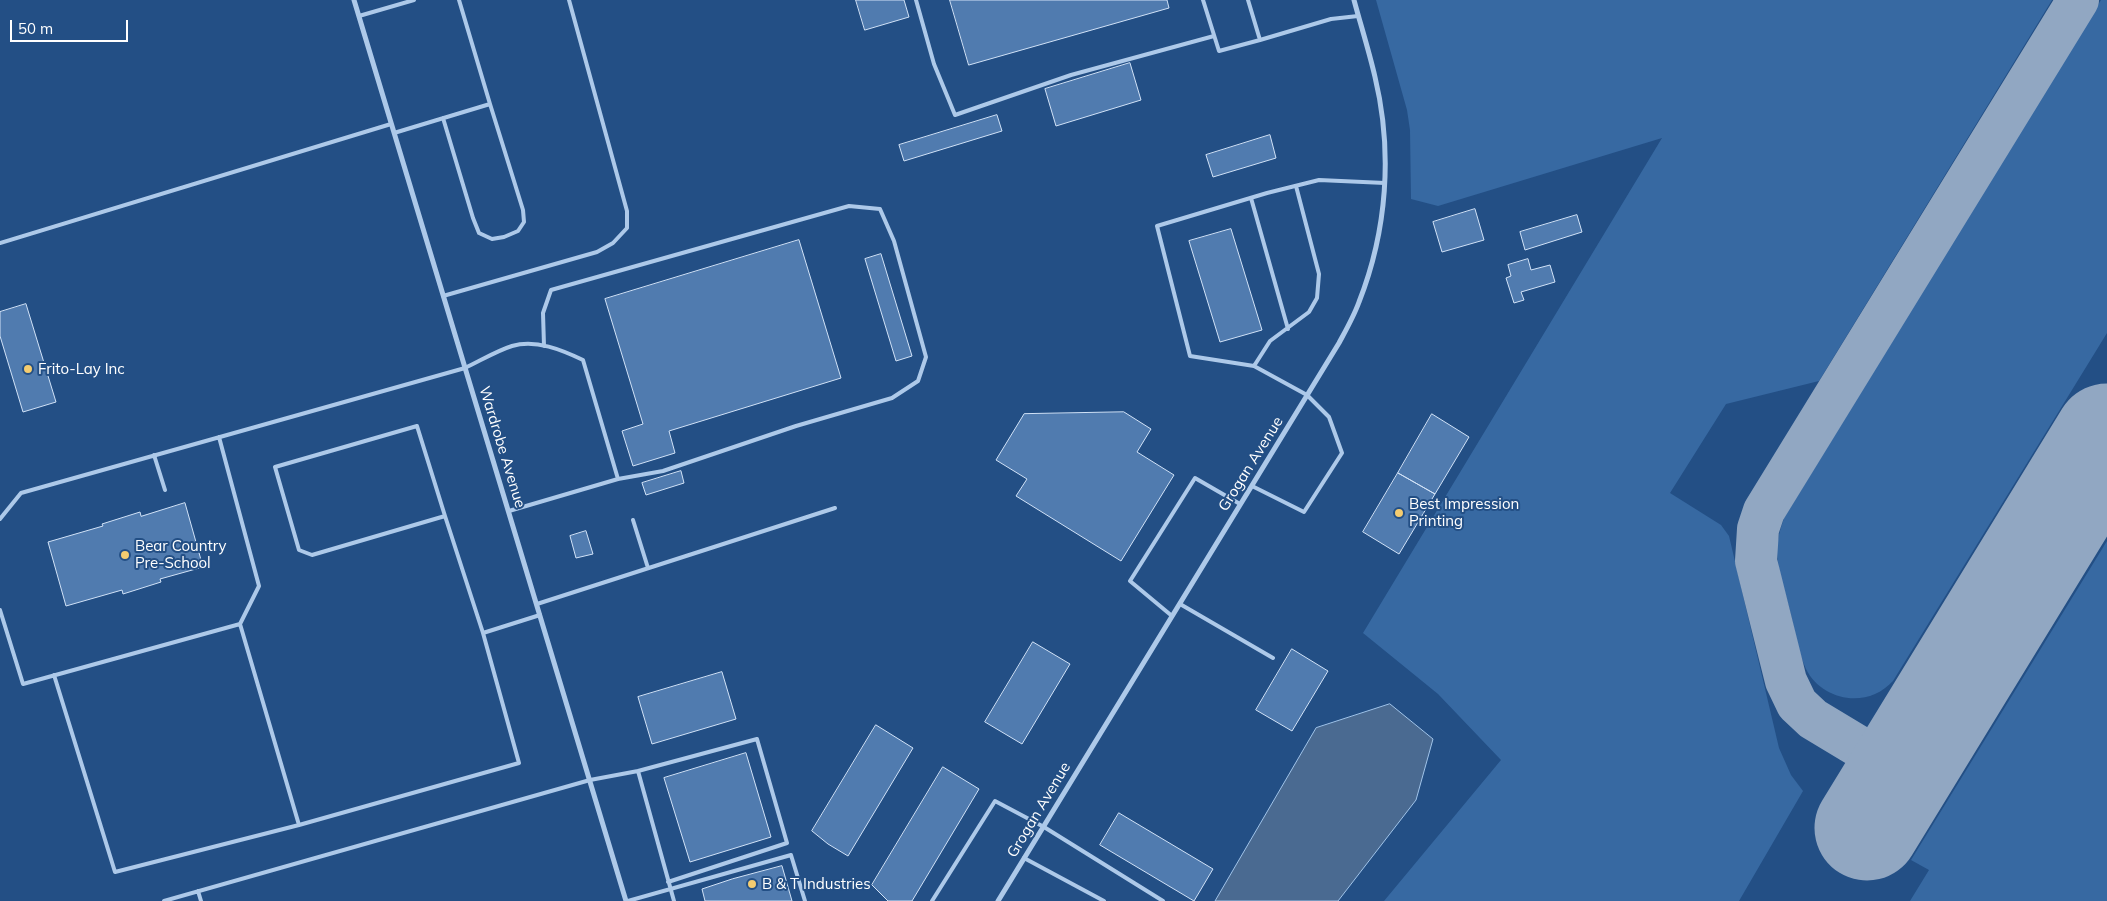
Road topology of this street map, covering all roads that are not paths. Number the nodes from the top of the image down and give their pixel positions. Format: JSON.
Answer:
{"nodes":[{"id":1,"x":354,"y":0,"type":"edge"},
{"id":2,"x":414,"y":0,"type":"edge"},
{"id":3,"x":459,"y":0,"type":"edge"},
{"id":4,"x":569,"y":0,"type":"edge"},
{"id":5,"x":916,"y":0,"type":"edge"},
{"id":6,"x":1203,"y":0,"type":"edge"},
{"id":7,"x":1248,"y":0,"type":"edge"},
{"id":8,"x":1354,"y":0,"type":"edge"},
{"id":9,"x":359,"y":16,"type":"junction"},
{"id":10,"x":1358,"y":16,"type":"junction"},
{"id":11,"x":1214,"y":36,"type":"junction"},
{"id":12,"x":1260,"y":40,"type":"junction"},
{"id":13,"x":490,"y":104,"type":"junction"},
{"id":14,"x":443,"y":118,"type":"junction"},
{"id":15,"x":391,"y":124,"type":"junction"},
{"id":16,"x":394,"y":132,"type":"junction"},
{"id":17,"x":1385,"y":183,"type":"junction"},
{"id":18,"x":1296,"y":186,"type":"junction"},
{"id":19,"x":1251,"y":198,"type":"junction"},
{"id":20,"x":0,"y":243,"type":"edge"},
{"id":21,"x":444,"y":296,"type":"junction"},
{"id":22,"x":1288,"y":329,"type":"junction"},
{"id":23,"x":544,"y":346,"type":"junction"},
{"id":24,"x":1254,"y":366,"type":"junction"},
{"id":25,"x":465,"y":368,"type":"junction"},
{"id":26,"x":1308,"y":395,"type":"junction"},
{"id":27,"x":218,"y":437,"type":"junction"},
{"id":28,"x":154,"y":455,"type":"junction"},
{"id":29,"x":618,"y":479,"type":"junction"},
{"id":30,"x":1252,"y":486,"type":"junction"},
{"id":31,"x":165,"y":490,"type":"dead end"},
{"id":32,"x":1240,"y":504,"type":"junction"},
{"id":33,"x":835,"y":508,"type":"dead end"},
{"id":34,"x":509,"y":511,"type":"junction"},
{"id":35,"x":445,"y":516,"type":"junction"},
{"id":36,"x":0,"y":519,"type":"edge"},
{"id":37,"x":633,"y":520,"type":"dead end"},
{"id":38,"x":648,"y":568,"type":"junction"},
{"id":39,"x":536,"y":604,"type":"junction"},
{"id":40,"x":1180,"y":604,"type":"junction"},
{"id":41,"x":0,"y":610,"type":"edge"},
{"id":42,"x":540,"y":616,"type":"junction"},
{"id":43,"x":1172,"y":616,"type":"junction"},
{"id":44,"x":240,"y":624,"type":"junction"},
{"id":45,"x":483,"y":633,"type":"junction"},
{"id":46,"x":1273,"y":658,"type":"dead end"},
{"id":47,"x":54,"y":675,"type":"junction"},
{"id":48,"x":638,"y":771,"type":"junction"},
{"id":49,"x":590,"y":780,"type":"junction"},
{"id":50,"x":299,"y":825,"type":"junction"},
{"id":51,"x":1044,"y":827,"type":"junction"},
{"id":52,"x":1024,"y":858,"type":"junction"},
{"id":53,"x":668,"y":882,"type":"junction"},
{"id":54,"x":670,"y":889,"type":"junction"},
{"id":55,"x":198,"y":892,"type":"junction"},
{"id":56,"x":164,"y":901,"type":"edge"},
{"id":57,"x":201,"y":901,"type":"edge"},
{"id":58,"x":627,"y":901,"type":"edge"},
{"id":59,"x":674,"y":901,"type":"edge"},
{"id":60,"x":804,"y":901,"type":"edge"},
{"id":61,"x":932,"y":901,"type":"edge"},
{"id":62,"x":998,"y":901,"type":"edge"},
{"id":63,"x":1104,"y":901,"type":"edge"},
{"id":64,"x":1163,"y":901,"type":"edge"}],
"edges":[{"from":1,"to":9,"type":"street","name":"Wardrobe Avenue"},
{"from":2,"to":9,"type":"lane"},
{"from":3,"to":13,"type":"lane"},
{"from":4,"to":21,"type":"lane"},
{"from":5,"to":11,"type":"lane"},
{"from":6,"to":11,"type":"lane"},
{"from":7,"to":12,"type":"lane"},
{"from":8,"to":10,"type":"street","name":"Grogan Avenue"},
{"from":9,"to":15,"type":"street","name":"Wardrobe Avenue"},
{"from":10,"to":12,"type":"lane"},
{"from":10,"to":17,"type":"street","name":"Grogan Avenue"},
{"from":11,"to":12,"type":"lane"},
{"from":13,"to":14,"type":"lane"},
{"from":13,"to":14,"type":"lane"},
{"from":14,"to":16,"type":"lane"},
{"from":15,"to":16,"type":"street","name":"Wardrobe Avenue"},
{"from":15,"to":20,"type":"lane"},
{"from":16,"to":21,"type":"street","name":"Wardrobe Avenue"},
{"from":17,"to":18,"type":"lane"},
{"from":17,"to":26,"type":"street","name":"Grogan Avenue"},
{"from":18,"to":19,"type":"lane"},
{"from":18,"to":22,"type":"lane"},
{"from":19,"to":22,"type":"lane"},
{"from":19,"to":24,"type":"lane"},
{"from":21,"to":25,"type":"street","name":"Wardrobe Avenue"},
{"from":22,"to":24,"type":"lane"},
{"from":23,"to":25,"type":"lane"},
{"from":23,"to":29,"type":"lane"},
{"from":23,"to":29,"type":"lane"},
{"from":24,"to":26,"type":"lane"},
{"from":25,"to":27,"type":"lane"},
{"from":25,"to":34,"type":"street","name":"Wardrobe Avenue"},
{"from":26,"to":30,"type":"street","name":"Grogan Avenue"},
{"from":26,"to":30,"type":"lane"},
{"from":27,"to":28,"type":"lane"},
{"from":27,"to":44,"type":"lane"},
{"from":28,"to":31,"type":"lane"},
{"from":28,"to":36,"type":"lane"},
{"from":29,"to":34,"type":"lane"},
{"from":30,"to":32,"type":"street","name":"Grogan Avenue"},
{"from":32,"to":40,"type":"street","name":"Grogan Avenue"},
{"from":32,"to":43,"type":"lane"},
{"from":33,"to":38,"type":"lane"},
{"from":34,"to":39,"type":"street","name":"Wardrobe Avenue"},
{"from":35,"to":35,"type":"lane"},
{"from":35,"to":45,"type":"lane"},
{"from":37,"to":38,"type":"lane"},
{"from":38,"to":39,"type":"lane"},
{"from":39,"to":42,"type":"street","name":"Wardrobe Avenue"},
{"from":40,"to":43,"type":"street","name":"Grogan Avenue"},
{"from":40,"to":46,"type":"lane"},
{"from":41,"to":47,"type":"lane"},
{"from":42,"to":45,"type":"lane"},
{"from":42,"to":49,"type":"street","name":"Wardrobe Avenue"},
{"from":43,"to":51,"type":"street","name":"Grogan Avenue"},
{"from":44,"to":47,"type":"lane"},
{"from":44,"to":50,"type":"lane"},
{"from":45,"to":50,"type":"lane"},
{"from":47,"to":50,"type":"lane"},
{"from":48,"to":49,"type":"lane"},
{"from":48,"to":53,"type":"lane"},
{"from":48,"to":53,"type":"lane"},
{"from":49,"to":55,"type":"lane"},
{"from":49,"to":58,"type":"street","name":"Wardrobe Avenue"},
{"from":51,"to":52,"type":"street","name":"Grogan Avenue"},
{"from":51,"to":61,"type":"lane"},
{"from":51,"to":64,"type":"lane"},
{"from":52,"to":62,"type":"street","name":"Grogan Avenue"},
{"from":52,"to":63,"type":"lane"},
{"from":53,"to":54,"type":"lane"},
{"from":54,"to":58,"type":"lane"},
{"from":54,"to":59,"type":"lane"},
{"from":54,"to":60,"type":"lane"},
{"from":55,"to":56,"type":"lane"},
{"from":55,"to":57,"type":"lane"}]}
